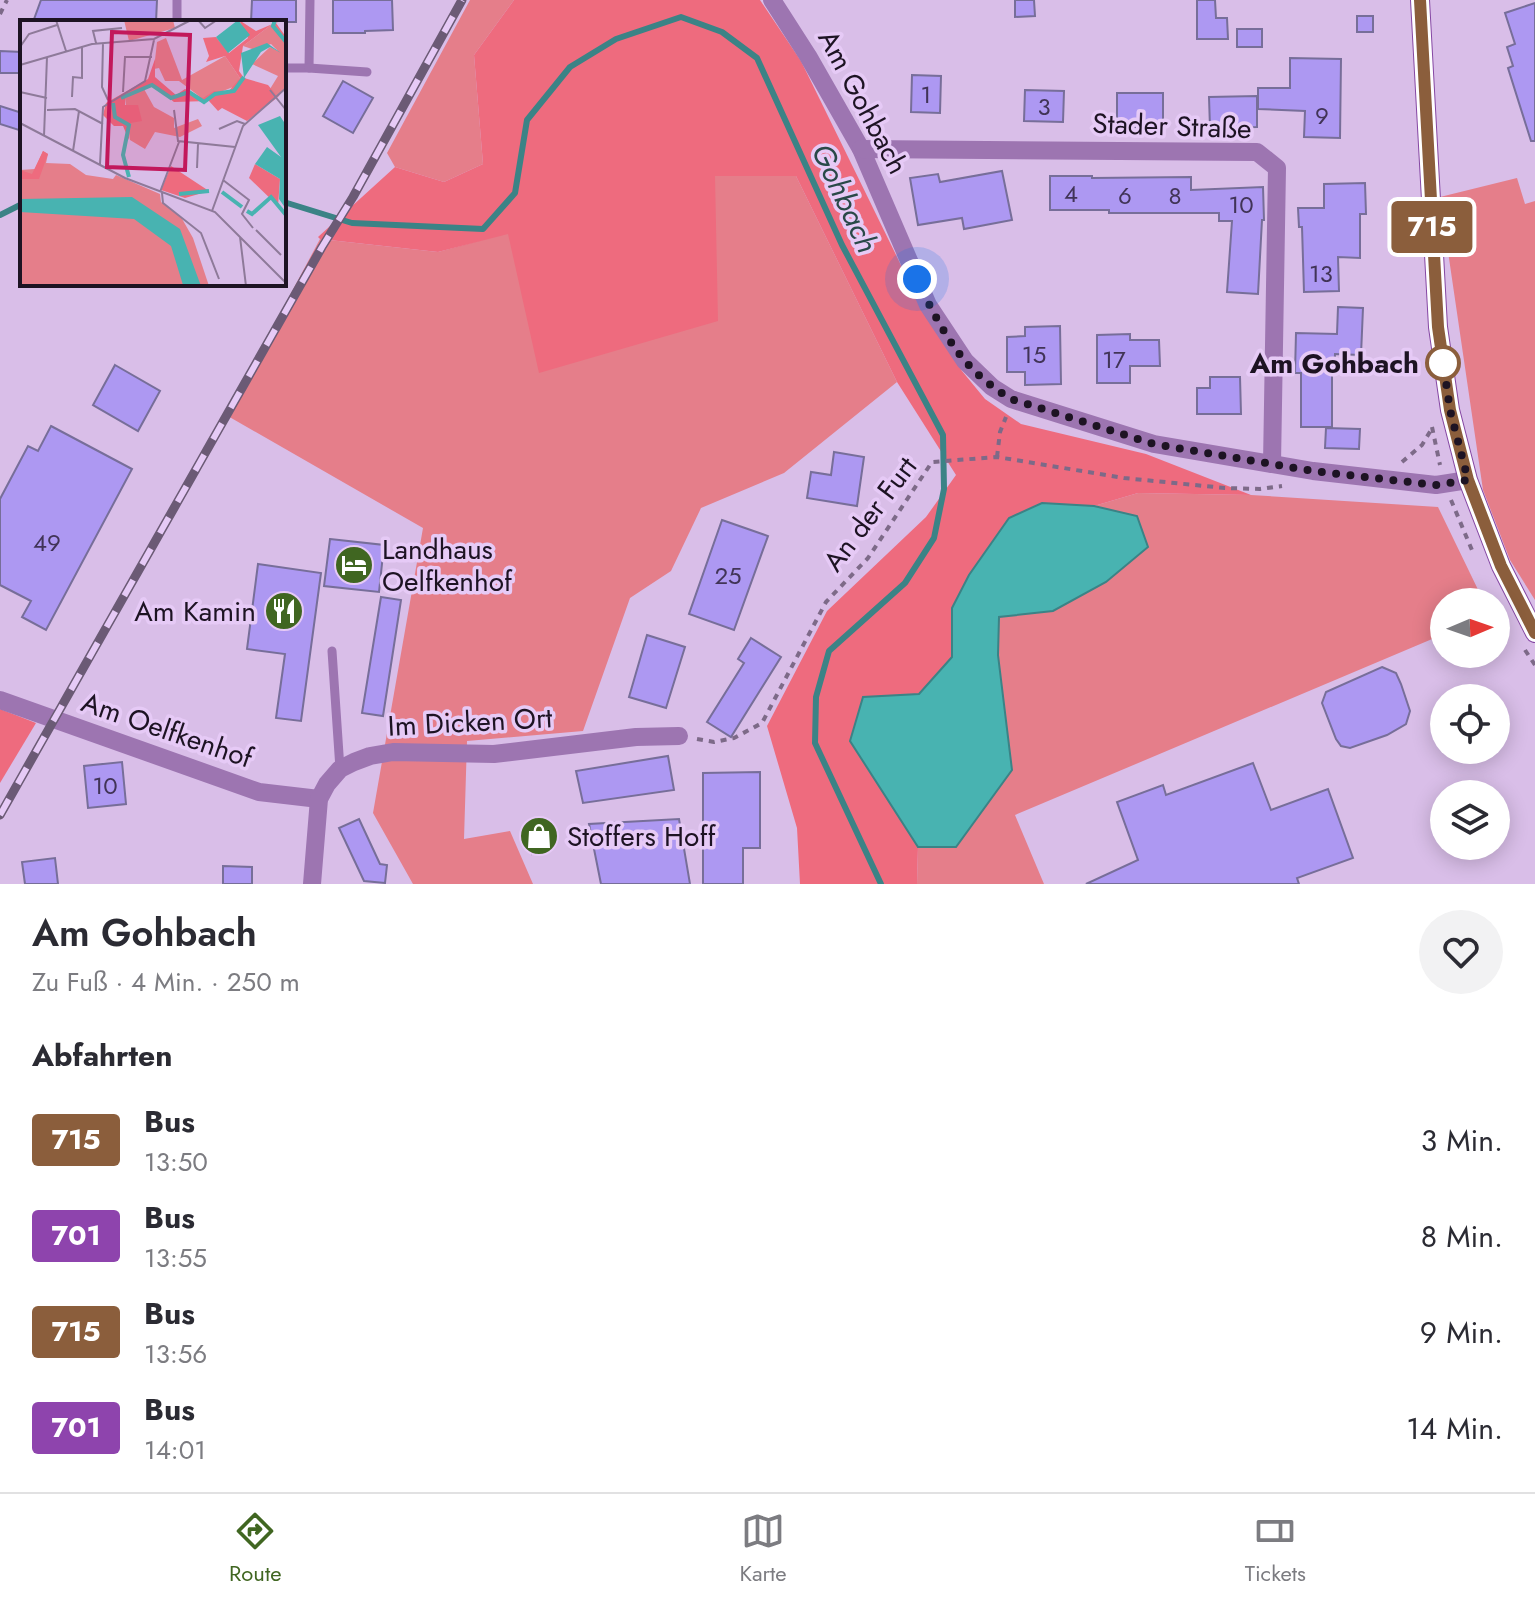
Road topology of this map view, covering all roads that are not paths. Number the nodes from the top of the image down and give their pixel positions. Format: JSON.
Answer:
{"nodes":[{"id":1,"x":310,"y":0,"type":"edge"},
{"id":2,"x":772,"y":0,"type":"edge"},
{"id":3,"x":1420,"y":0,"type":"edge"},
{"id":4,"x":286,"y":68,"type":"edge"},
{"id":5,"x":309,"y":68,"type":"junction"},
{"id":6,"x":367,"y":72,"type":"dead end"},
{"id":7,"x":861,"y":149,"type":"junction"},
{"id":8,"x":1272,"y":464,"type":"junction"},
{"id":9,"x":1468,"y":480,"type":"junction"},
{"id":10,"x":1535,"y":633,"type":"edge"},
{"id":11,"x":332,"y":651,"type":"dead end"},
{"id":12,"x":0,"y":700,"type":"edge"},
{"id":13,"x":679,"y":736,"type":"road end"},
{"id":14,"x":340,"y":769,"type":"junction"},
{"id":15,"x":319,"y":799,"type":"junction"},
{"id":16,"x":312,"y":884,"type":"edge"}],
"edges":[{"from":1,"to":5,"type":"lane"},
{"from":2,"to":7,"type":"street","name":"Am Gohbach"},
{"from":3,"to":9,"type":"street"},
{"from":4,"to":5,"type":"lane"},
{"from":5,"to":6,"type":"lane"},
{"from":7,"to":8,"type":"street","name":"Am Gohbach"},
{"from":7,"to":8,"type":"street","name":"Stader Straße"},
{"from":8,"to":9,"type":"street","name":"Am Gohbach"},
{"from":9,"to":10,"type":"street"},
{"from":11,"to":14,"type":"lane"},
{"from":12,"to":15,"type":"street","name":"Am Oelfkenhof"},
{"from":13,"to":14,"type":"street","name":"Im Dicken Ort"},
{"from":14,"to":15,"type":"street"},
{"from":15,"to":16,"type":"street"}]}
